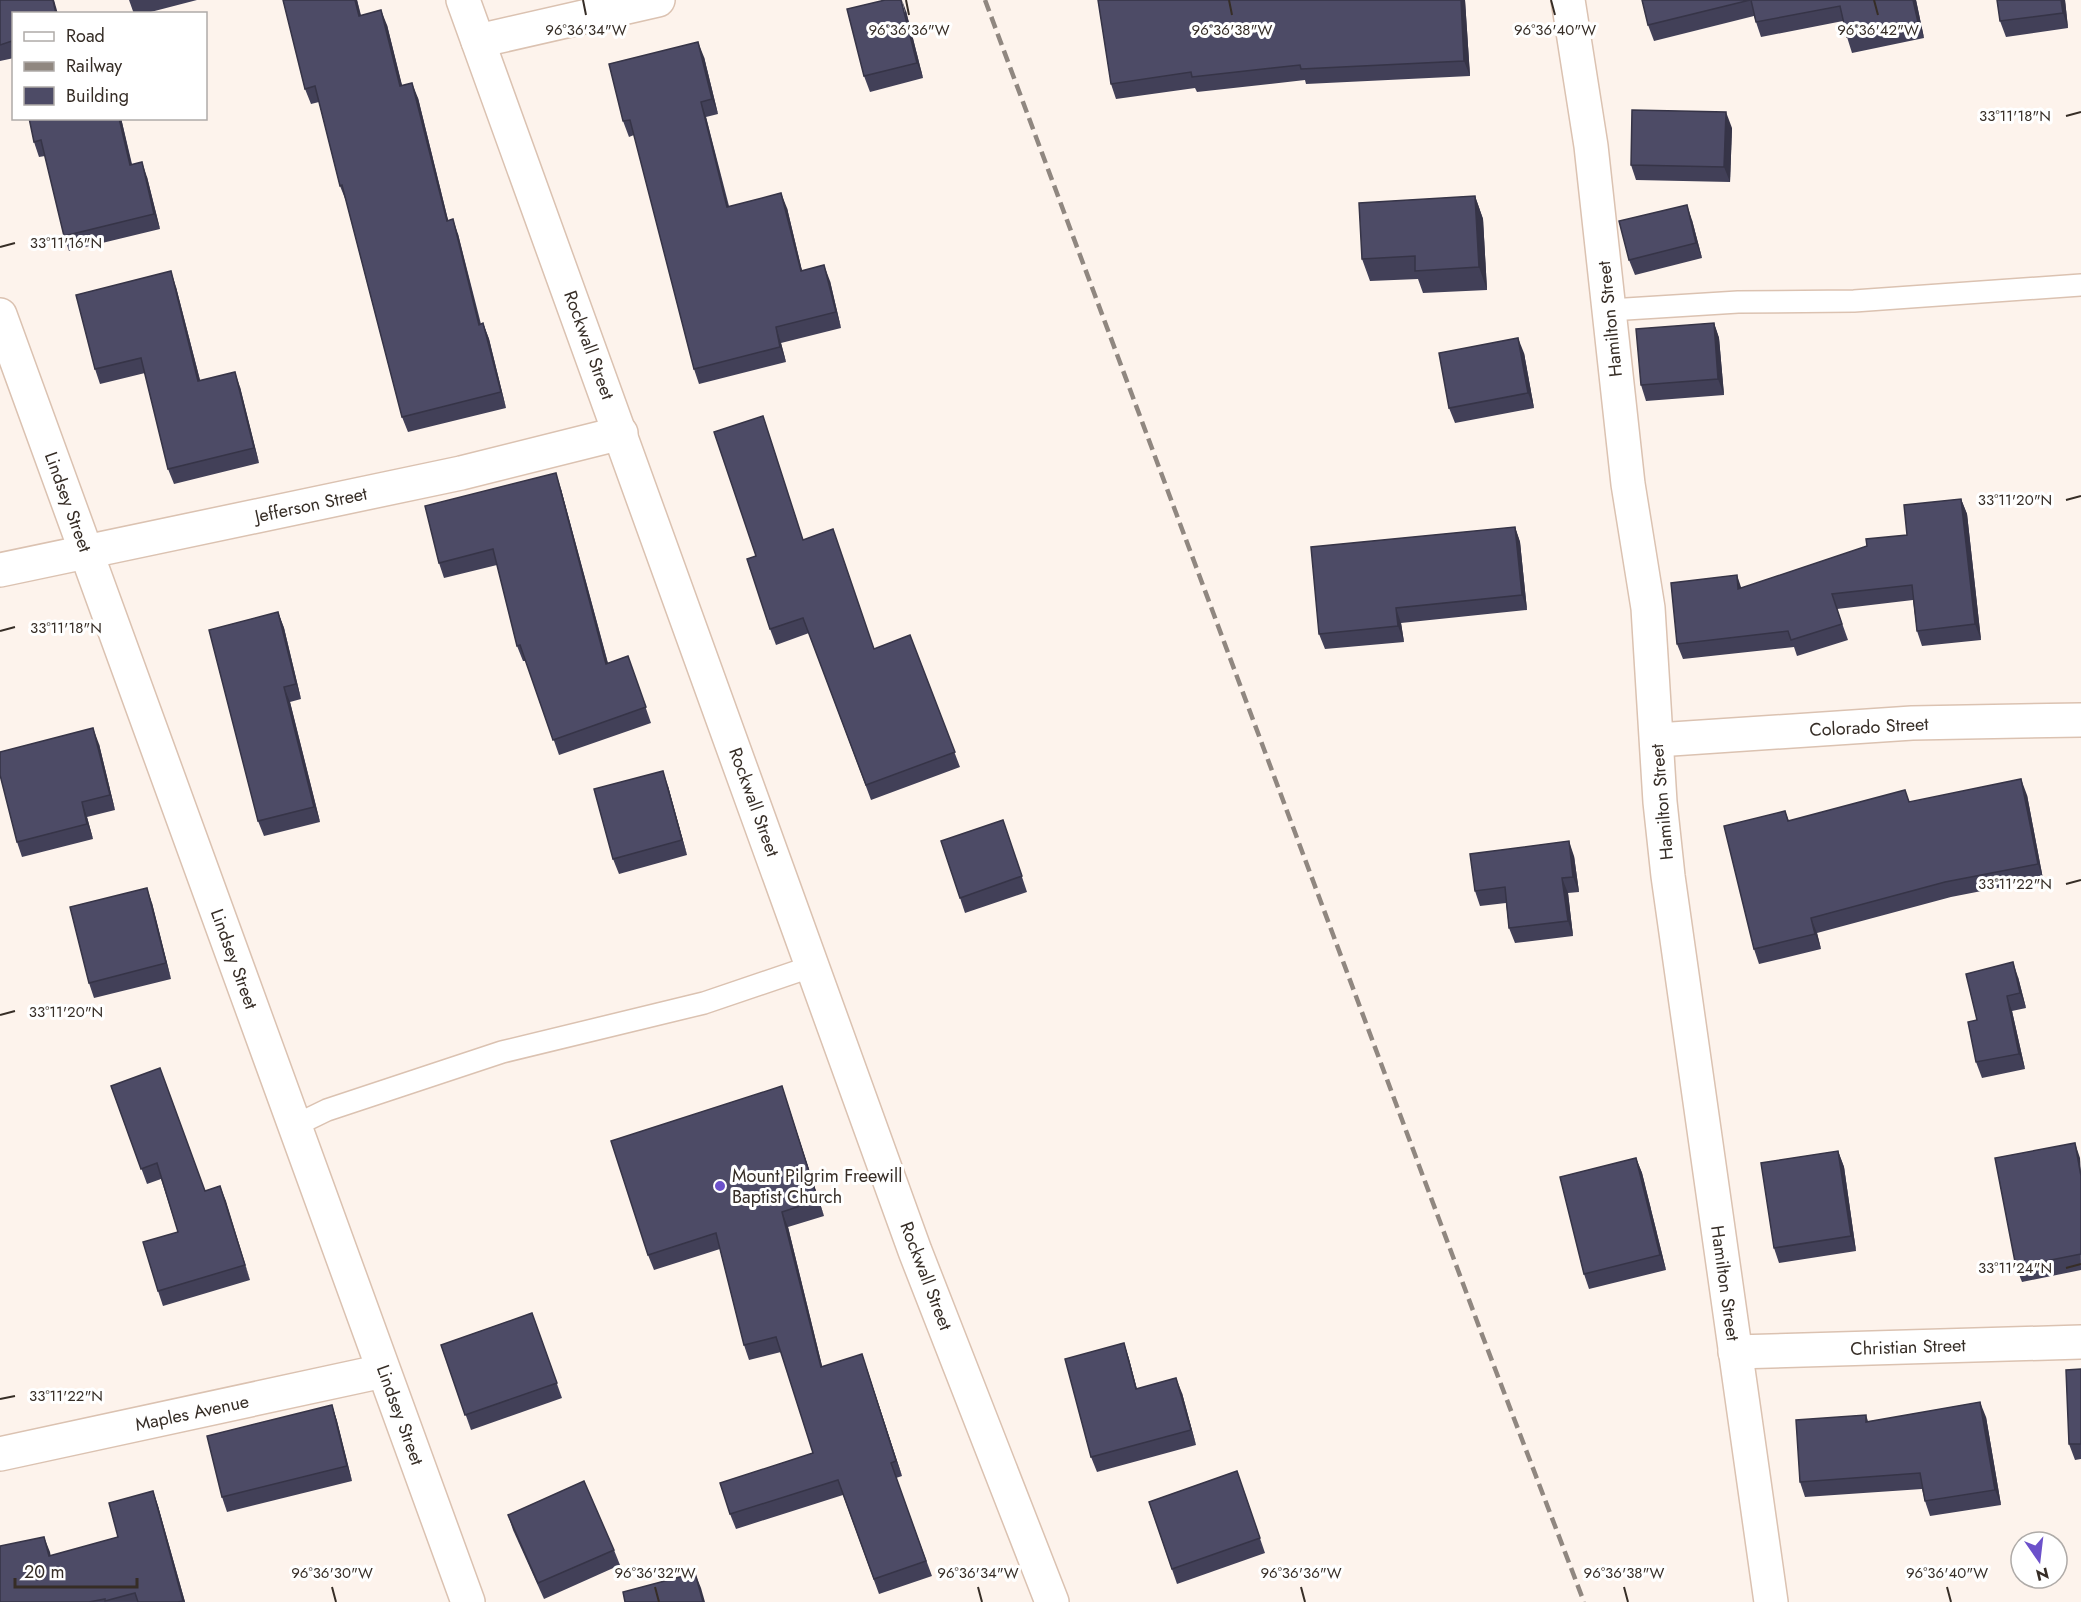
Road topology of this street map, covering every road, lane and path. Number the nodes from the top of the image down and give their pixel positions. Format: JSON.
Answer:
{"nodes":[{"id":1,"x":463,"y":0,"type":"edge"},
{"id":2,"x":658,"y":0,"type":"edge"},
{"id":3,"x":1568,"y":0,"type":"edge"},
{"id":4,"x":478,"y":41,"type":"junction"},
{"id":5,"x":2081,"y":285,"type":"edge"},
{"id":6,"x":1610,"y":310,"type":"junction"},
{"id":7,"x":0,"y":315,"type":"edge"},
{"id":8,"x":621,"y":433,"type":"junction"},
{"id":9,"x":87,"y":553,"type":"junction"},
{"id":10,"x":0,"y":570,"type":"edge"},
{"id":11,"x":2081,"y":720,"type":"edge"},
{"id":12,"x":1657,"y":740,"type":"junction"},
{"id":13,"x":813,"y":966,"type":"junction"},
{"id":14,"x":294,"y":1126,"type":"junction"},
{"id":15,"x":2081,"y":1342,"type":"edge"},
{"id":16,"x":1735,"y":1352,"type":"junction"},
{"id":17,"x":384,"y":1371,"type":"junction"},
{"id":18,"x":0,"y":1454,"type":"edge"},
{"id":19,"x":468,"y":1602,"type":"edge"},
{"id":20,"x":1052,"y":1602,"type":"edge"},
{"id":21,"x":1771,"y":1602,"type":"edge"}],
"edges":[{"from":1,"to":4,"type":"street","name":"Rockwall Street"},
{"from":2,"to":4,"type":"street"},
{"from":3,"to":6,"type":"street","name":"Hamilton Street"},
{"from":4,"to":8,"type":"street","name":"Rockwall Street"},
{"from":5,"to":6,"type":"lane"},
{"from":6,"to":12,"type":"street","name":"Hamilton Street"},
{"from":7,"to":9,"type":"street","name":"Lindsey Street"},
{"from":8,"to":9,"type":"street","name":"Jefferson Street"},
{"from":8,"to":13,"type":"street","name":"Rockwall Street"},
{"from":9,"to":10,"type":"street","name":"Jefferson Street"},
{"from":9,"to":14,"type":"street","name":"Lindsey Street"},
{"from":11,"to":12,"type":"street","name":"Colorado Street"},
{"from":12,"to":16,"type":"street","name":"Hamilton Street"},
{"from":13,"to":14,"type":"lane"},
{"from":13,"to":20,"type":"street","name":"Rockwall Street"},
{"from":14,"to":17,"type":"street","name":"Lindsey Street"},
{"from":15,"to":16,"type":"street","name":"Christian Street"},
{"from":16,"to":21,"type":"street","name":"Hamilton Street"},
{"from":17,"to":18,"type":"street","name":"Maples Avenue"},
{"from":17,"to":19,"type":"street","name":"Lindsey Street"}]}
